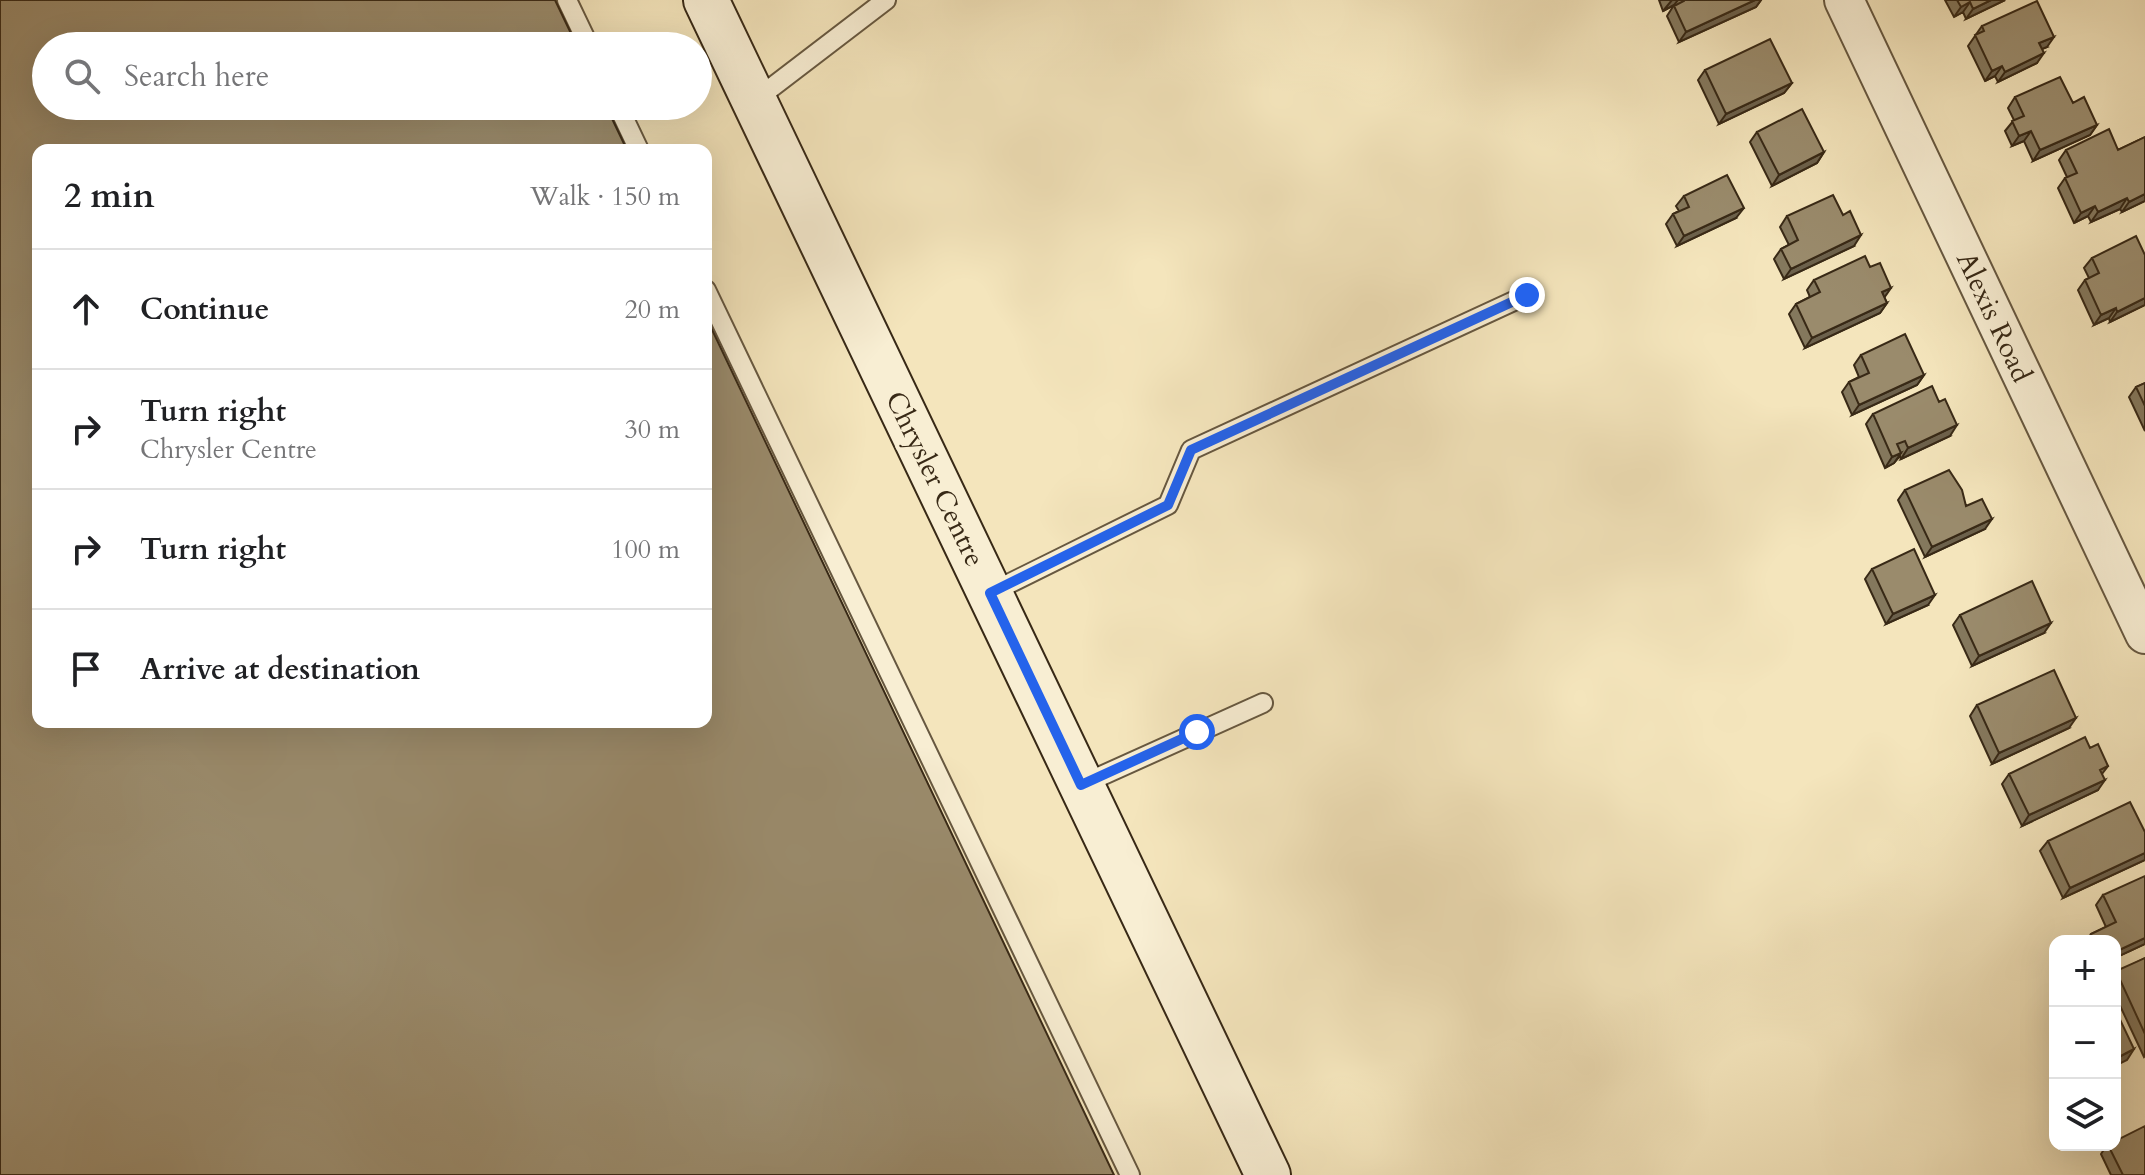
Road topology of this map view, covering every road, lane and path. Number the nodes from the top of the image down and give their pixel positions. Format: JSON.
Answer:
{"nodes":[{"id":1,"x":567,"y":0,"type":"edge"},
{"id":2,"x":706,"y":0,"type":"edge"},
{"id":3,"x":886,"y":0,"type":"edge"},
{"id":4,"x":1844,"y":0,"type":"edge"},
{"id":5,"x":582,"y":32,"type":"edge"},
{"id":6,"x":754,"y":101,"type":"junction"},
{"id":7,"x":625,"y":120,"type":"edge"},
{"id":8,"x":636,"y":144,"type":"edge"},
{"id":9,"x":1527,"y":295,"type":"dead end"},
{"id":10,"x":712,"y":303,"type":"edge"},
{"id":11,"x":990,"y":593,"type":"junction"},
{"id":12,"x":2145,"y":634,"type":"edge"},
{"id":13,"x":1263,"y":703,"type":"dead end"},
{"id":14,"x":1081,"y":785,"type":"junction"},
{"id":15,"x":1130,"y":1175,"type":"edge"},
{"id":16,"x":1268,"y":1175,"type":"edge"}],
"edges":[{"from":1,"to":5,"type":"lane"},
{"from":2,"to":6,"type":"street","name":"Chrysler Centre"},
{"from":3,"to":6,"type":"lane"},
{"from":4,"to":12,"type":"street","name":"Alexis Road"},
{"from":6,"to":11,"type":"street","name":"Chrysler Centre"},
{"from":7,"to":8,"type":"lane"},
{"from":9,"to":11,"type":"lane"},
{"from":10,"to":15,"type":"lane"},
{"from":11,"to":14,"type":"street","name":"Chrysler Centre"},
{"from":13,"to":14,"type":"lane"},
{"from":14,"to":16,"type":"street","name":"Chrysler Centre"}]}
